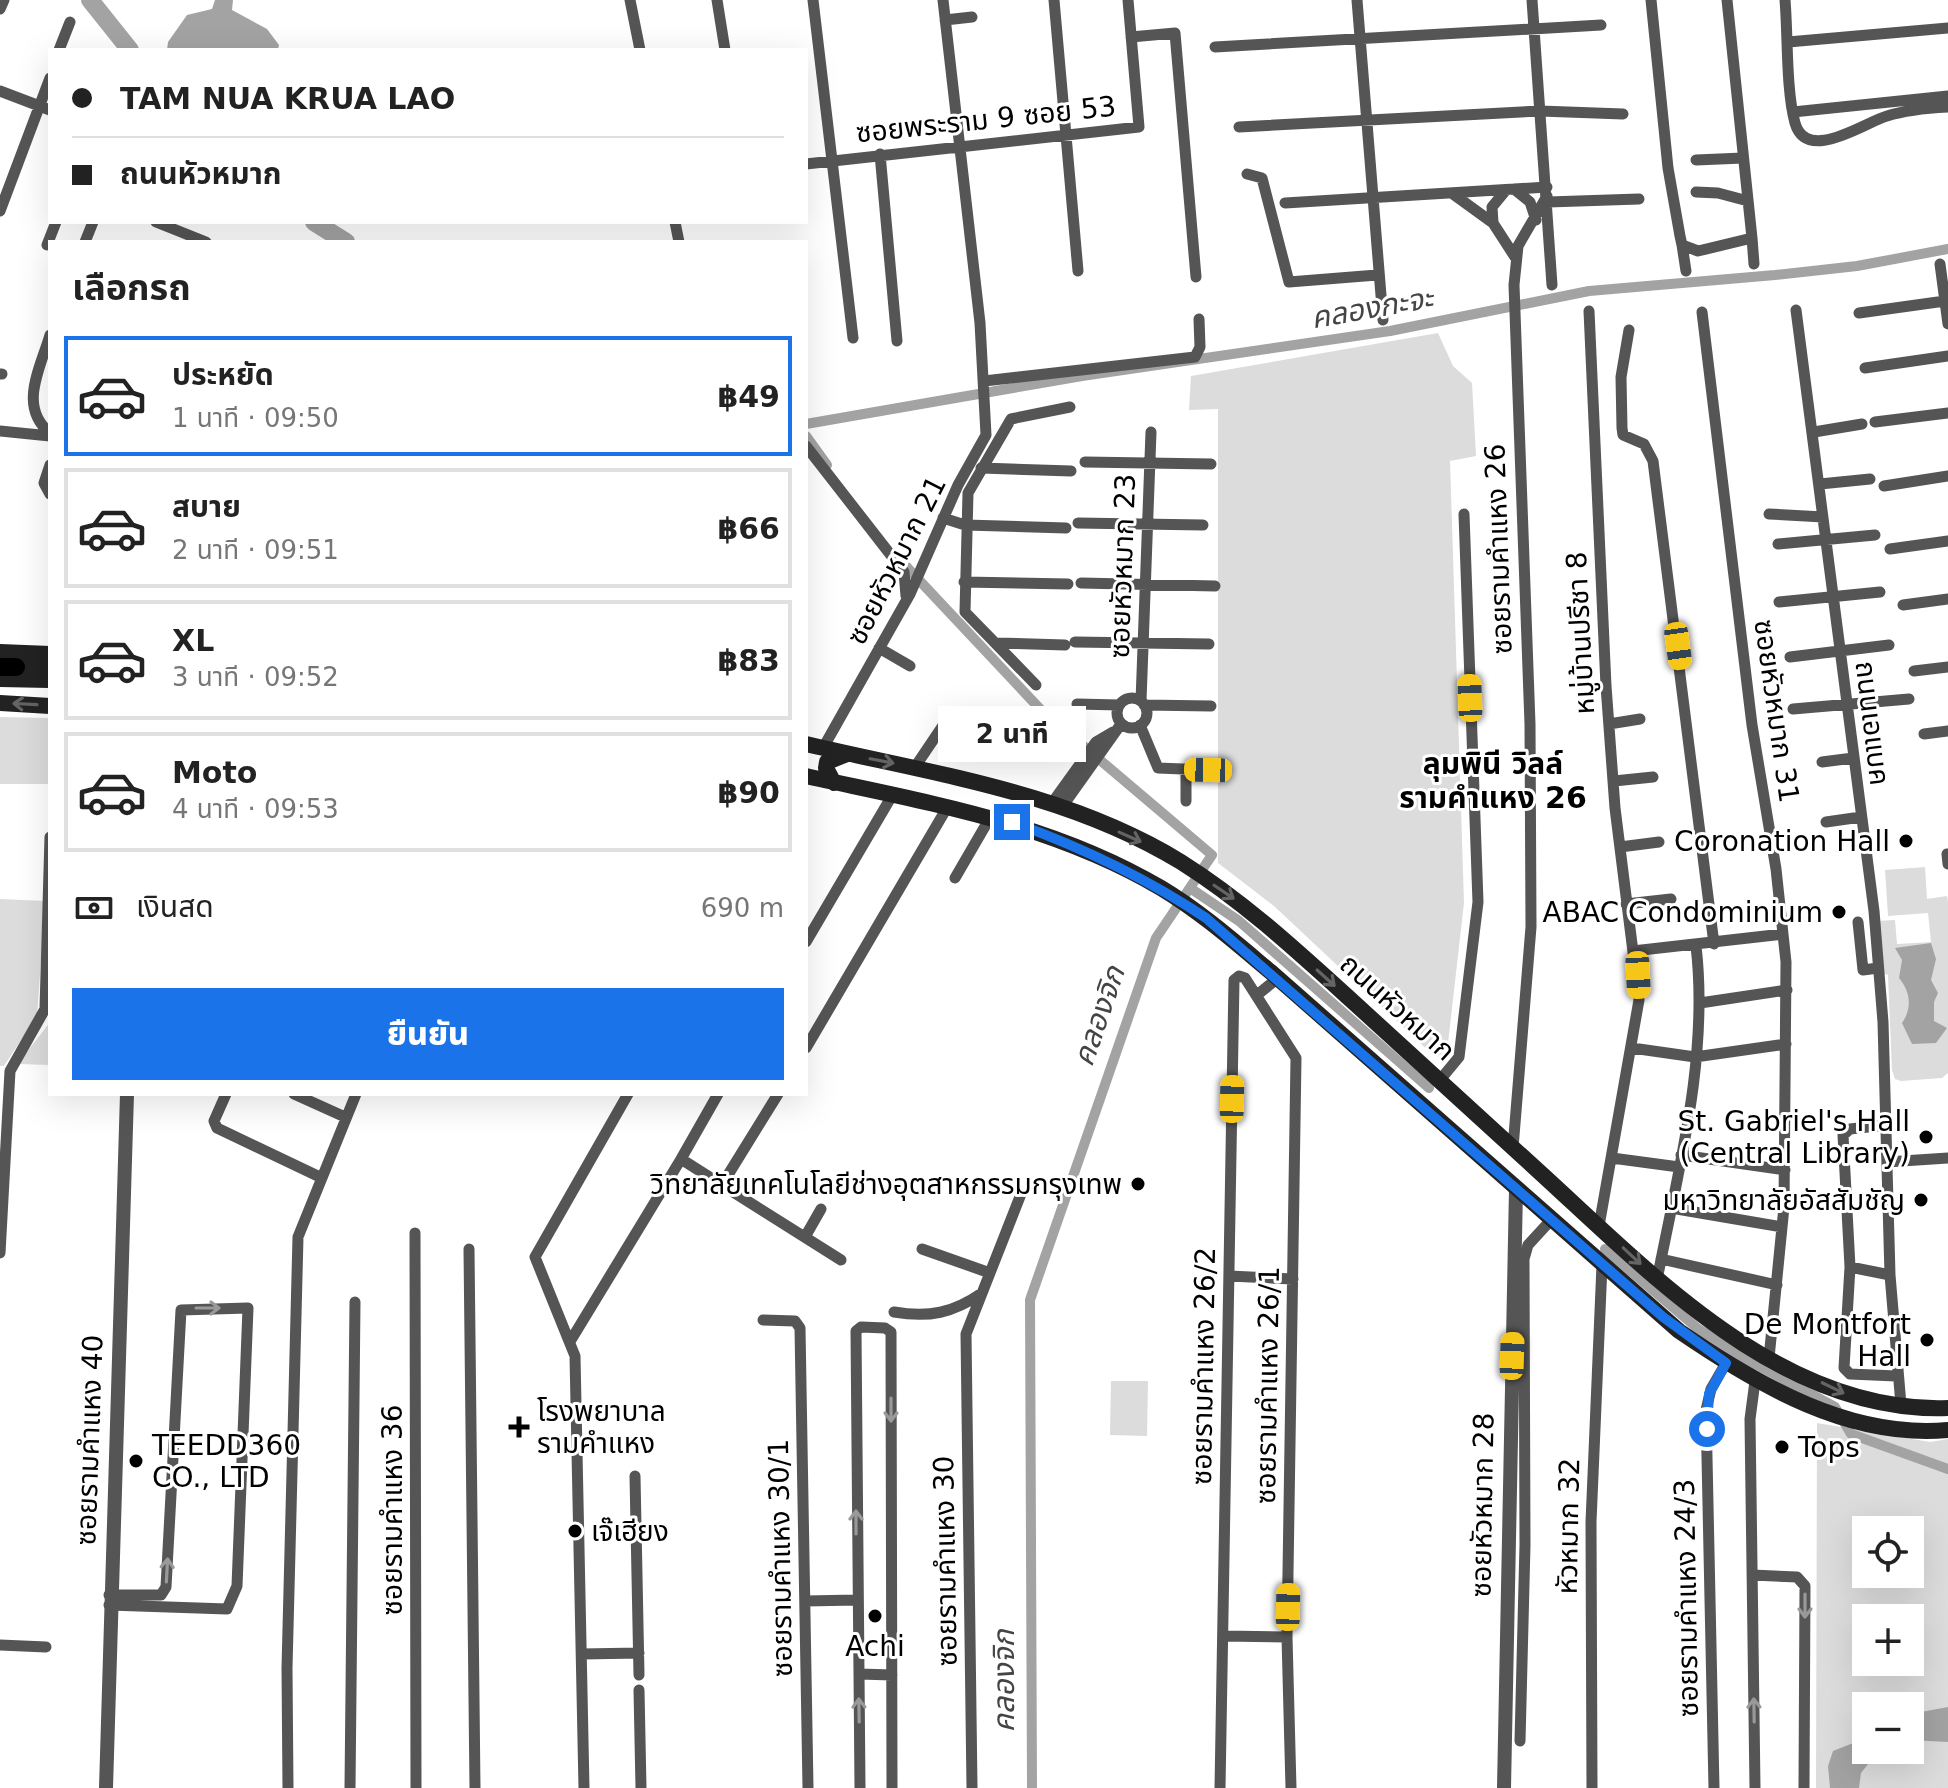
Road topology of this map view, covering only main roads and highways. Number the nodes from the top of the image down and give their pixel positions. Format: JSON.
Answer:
{"nodes":[{"id":1,"x":0,"y":652,"type":"edge"},
{"id":2,"x":48,"y":654,"type":"edge"},
{"id":3,"x":8,"y":667,"type":"edge"},
{"id":4,"x":48,"y":668,"type":"edge"},
{"id":5,"x":0,"y":679,"type":"edge"},
{"id":6,"x":48,"y":680,"type":"edge"},
{"id":7,"x":0,"y":703,"type":"edge"},
{"id":8,"x":48,"y":706,"type":"edge"},
{"id":9,"x":808,"y":744,"type":"edge"},
{"id":10,"x":847,"y":754,"type":"junction"},
{"id":11,"x":808,"y":777,"type":"edge"},
{"id":12,"x":834,"y":783,"type":"junction"},
{"id":13,"x":1491,"y":1128,"type":"junction"},
{"id":14,"x":1471,"y":1149,"type":"junction"},
{"id":15,"x":1553,"y":1185,"type":"junction"},
{"id":16,"x":1534,"y":1205,"type":"junction"},
{"id":17,"x":1862,"y":1399,"type":"junction"},
{"id":18,"x":1901,"y":1405,"type":"junction"},
{"id":19,"x":1948,"y":1408,"type":"edge"},
{"id":20,"x":1855,"y":1420,"type":"junction"},
{"id":21,"x":1903,"y":1430,"type":"junction"},
{"id":22,"x":1948,"y":1430,"type":"edge"}],
"edges":[{"from":1,"to":2,"type":"main road"},
{"from":3,"to":4,"type":"main road"},
{"from":5,"to":6,"type":"main road"},
{"from":8,"to":7,"type":"main road","one_way":true},
{"from":9,"to":10,"type":"main road","name":"ถนนหัวหมาก"},
{"from":10,"to":12,"type":"main road"},
{"from":10,"to":13,"type":"main road","name":"ถนนหัวหมาก","one_way":true},
{"from":11,"to":12,"type":"main road","name":"ถนนหัวหมาก"},
{"from":12,"to":14,"type":"main road","name":"ถนนหัวหมาก"},
{"from":13,"to":14,"type":"main road"},
{"from":13,"to":15,"type":"main road","name":"ถนนหัวหมาก"},
{"from":14,"to":16,"type":"main road","name":"ถนนหัวหมาก"},
{"from":15,"to":16,"type":"main road"},
{"from":15,"to":17,"type":"main road","name":"ถนนหัวหมาก","one_way":true},
{"from":16,"to":20,"type":"main road","name":"ถนนหัวหมาก"},
{"from":17,"to":18,"type":"main road","name":"ถนนหัวหมาก"},
{"from":17,"to":20,"type":"main road"},
{"from":18,"to":19,"type":"main road","name":"ถนนหัวหมาก"},
{"from":18,"to":21,"type":"main road"},
{"from":20,"to":21,"type":"main road","name":"ถนนหัวหมาก"},
{"from":21,"to":22,"type":"main road","name":"ถนนหัวหมาก"}]}
